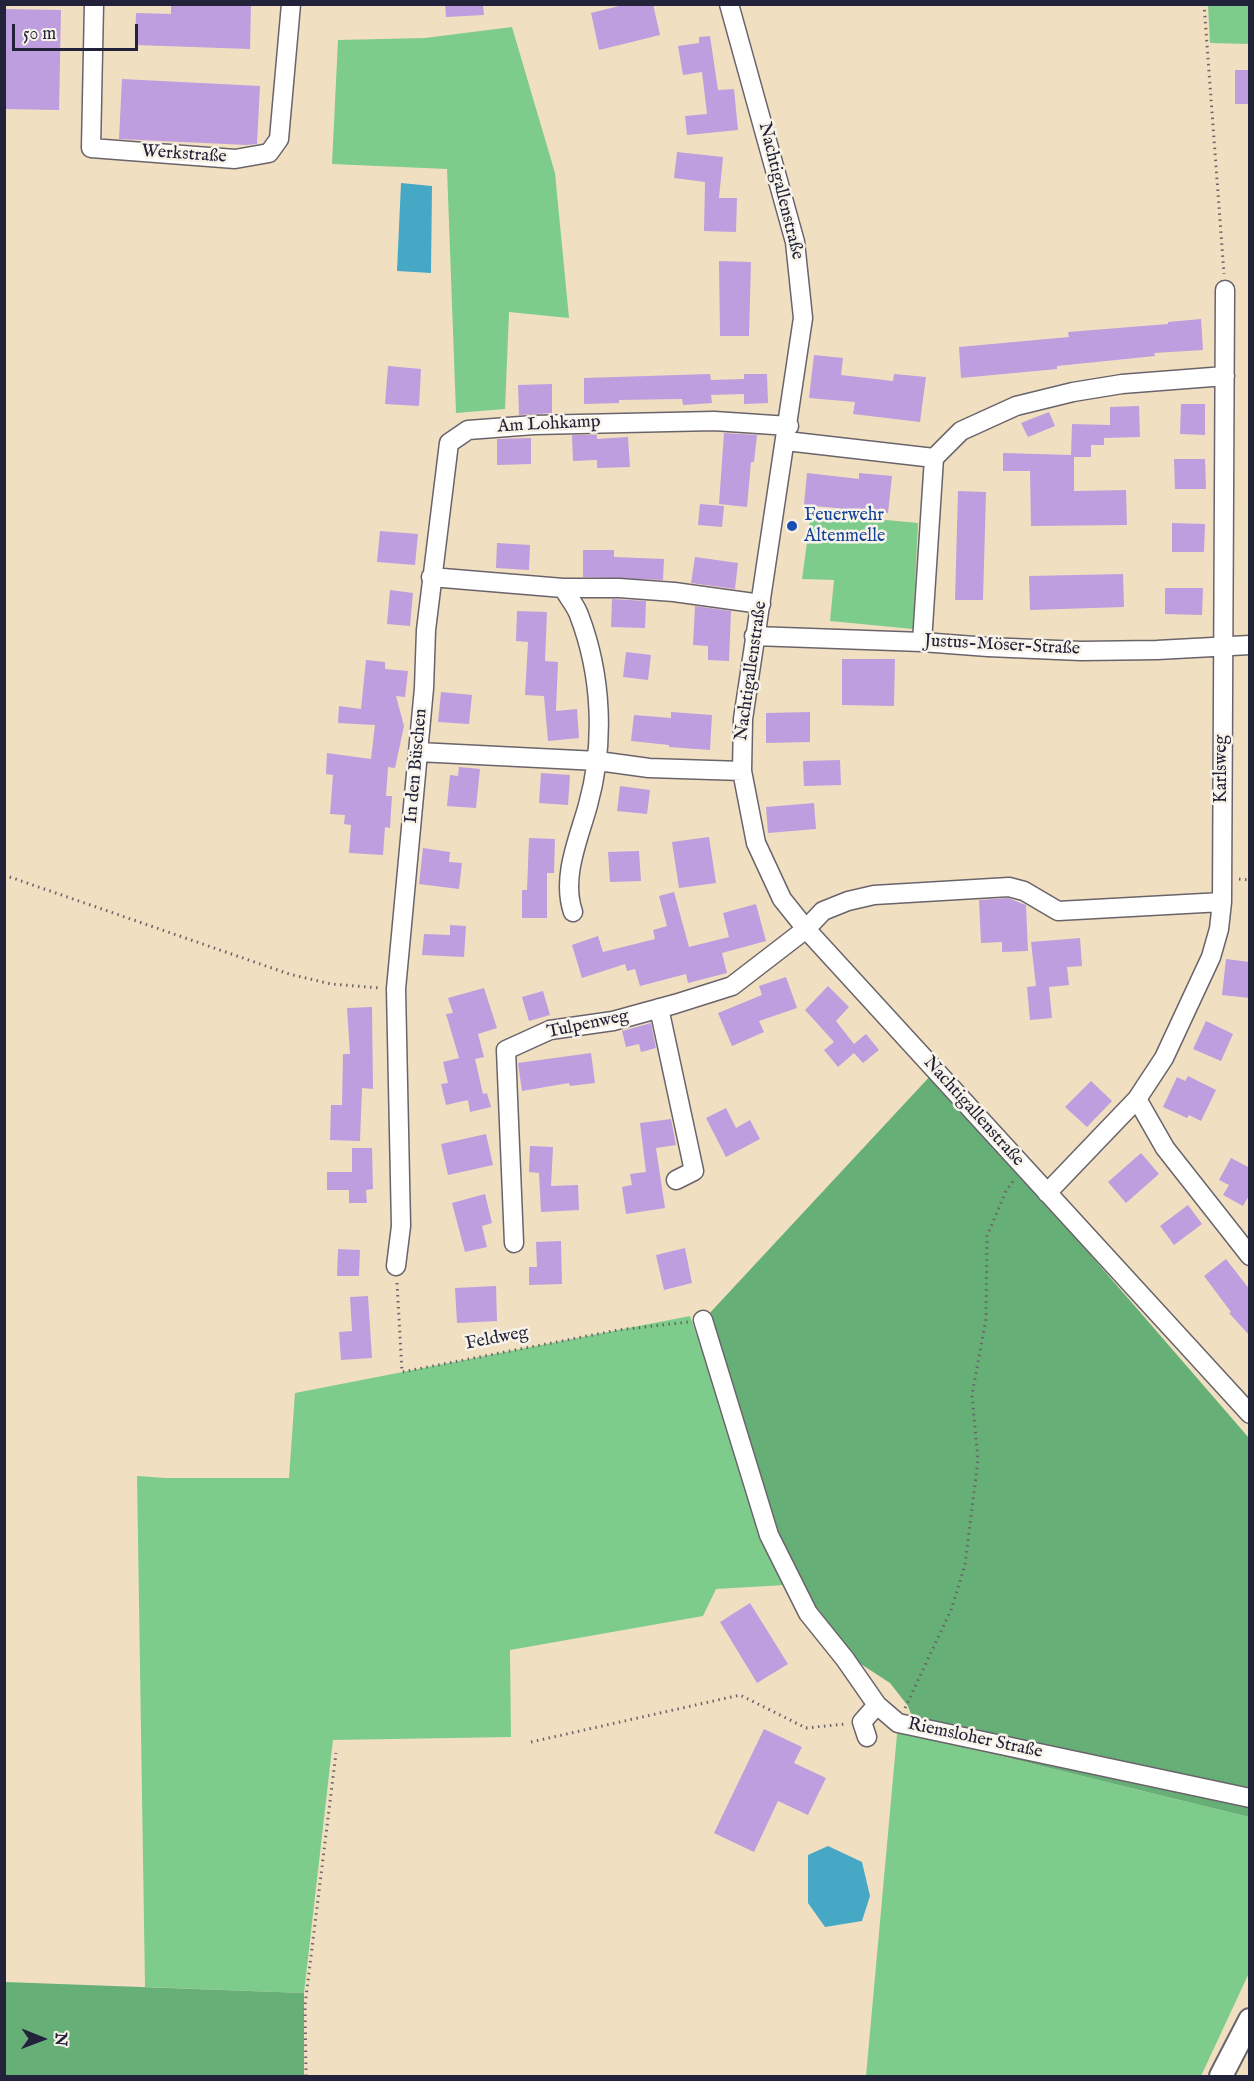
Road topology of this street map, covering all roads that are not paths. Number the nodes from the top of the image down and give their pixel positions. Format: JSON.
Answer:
{"nodes":[{"id":1,"x":94,"y":4,"type":"edge"},
{"id":2,"x":291,"y":4,"type":"edge"},
{"id":3,"x":729,"y":4,"type":"edge"},
{"id":4,"x":1225,"y":290,"type":"road end"},
{"id":5,"x":1225,"y":376,"type":"junction"},
{"id":6,"x":787,"y":433,"type":"junction"},
{"id":7,"x":934,"y":458,"type":"junction"},
{"id":8,"x":431,"y":577,"type":"junction"},
{"id":9,"x":563,"y":588,"type":"junction"},
{"id":10,"x":760,"y":604,"type":"junction"},
{"id":11,"x":754,"y":636,"type":"junction"},
{"id":12,"x":922,"y":642,"type":"junction"},
{"id":13,"x":1250,"y":645,"type":"edge"},
{"id":14,"x":1222,"y":646,"type":"junction"},
{"id":15,"x":418,"y":752,"type":"junction"},
{"id":16,"x":598,"y":761,"type":"junction"},
{"id":17,"x":742,"y":771,"type":"junction"},
{"id":18,"x":1222,"y":902,"type":"junction"},
{"id":19,"x":573,"y":912,"type":"dead end"},
{"id":20,"x":806,"y":929,"type":"junction"},
{"id":21,"x":659,"y":1008,"type":"junction"},
{"id":22,"x":1137,"y":1099,"type":"junction"},
{"id":23,"x":676,"y":1180,"type":"dead end"},
{"id":24,"x":1047,"y":1192,"type":"junction"},
{"id":25,"x":514,"y":1243,"type":"dead end"},
{"id":26,"x":1248,"y":1247,"type":"edge"},
{"id":27,"x":396,"y":1266,"type":"road end"},
{"id":28,"x":703,"y":1320,"type":"road end"},
{"id":29,"x":1250,"y":1414,"type":"edge"},
{"id":30,"x":877,"y":1705,"type":"junction"},
{"id":31,"x":865,"y":1729,"type":"road end"},
{"id":32,"x":1250,"y":1798,"type":"edge"},
{"id":33,"x":1250,"y":2020,"type":"edge"},
{"id":34,"x":1221,"y":2076,"type":"edge"}],
"edges":[{"from":1,"to":2,"type":"street","name":"Werkstraße"},
{"from":3,"to":6,"type":"street","name":"Nachtigallenstraße"},
{"from":4,"to":5,"type":"street","name":"Karlsweg"},
{"from":5,"to":7,"type":"street"},
{"from":5,"to":14,"type":"street","name":"Karlsweg"},
{"from":6,"to":7,"type":"street","name":"Am Lohkamp"},
{"from":6,"to":8,"type":"street","name":"Am Lohkamp"},
{"from":6,"to":10,"type":"street","name":"Nachtigallenstraße"},
{"from":7,"to":12,"type":"street"},
{"from":8,"to":9,"type":"street"},
{"from":8,"to":15,"type":"street","name":"In den Büschen"},
{"from":9,"to":10,"type":"street"},
{"from":9,"to":16,"type":"street"},
{"from":10,"to":11,"type":"street","name":"Nachtigallenstraße"},
{"from":11,"to":12,"type":"street","name":"Justus-Möser-Straße"},
{"from":11,"to":17,"type":"street","name":"Nachtigallenstraße"},
{"from":12,"to":14,"type":"street","name":"Justus-Möser-Straße"},
{"from":13,"to":14,"type":"street","name":"Justus-Möser-Straße"},
{"from":14,"to":18,"type":"street","name":"Karlsweg"},
{"from":15,"to":16,"type":"street"},
{"from":15,"to":27,"type":"street","name":"In den Büschen"},
{"from":16,"to":17,"type":"street"},
{"from":16,"to":19,"type":"street"},
{"from":17,"to":20,"type":"street","name":"Nachtigallenstraße"},
{"from":18,"to":20,"type":"street","name":"Tulpenweg"},
{"from":18,"to":22,"type":"street","name":"Karlsweg"},
{"from":20,"to":21,"type":"street","name":"Tulpenweg"},
{"from":20,"to":24,"type":"street","name":"Nachtigallenstraße"},
{"from":21,"to":23,"type":"street"},
{"from":21,"to":25,"type":"street","name":"Tulpenweg"},
{"from":22,"to":24,"type":"street","name":"Karlsweg"},
{"from":22,"to":26,"type":"street"},
{"from":24,"to":29,"type":"street","name":"Nachtigallenstraße"},
{"from":28,"to":30,"type":"street","name":"Riemsloher Straße"},
{"from":30,"to":31,"type":"street"},
{"from":30,"to":32,"type":"street","name":"Riemsloher Straße"},
{"from":33,"to":34,"type":"main road"}]}
